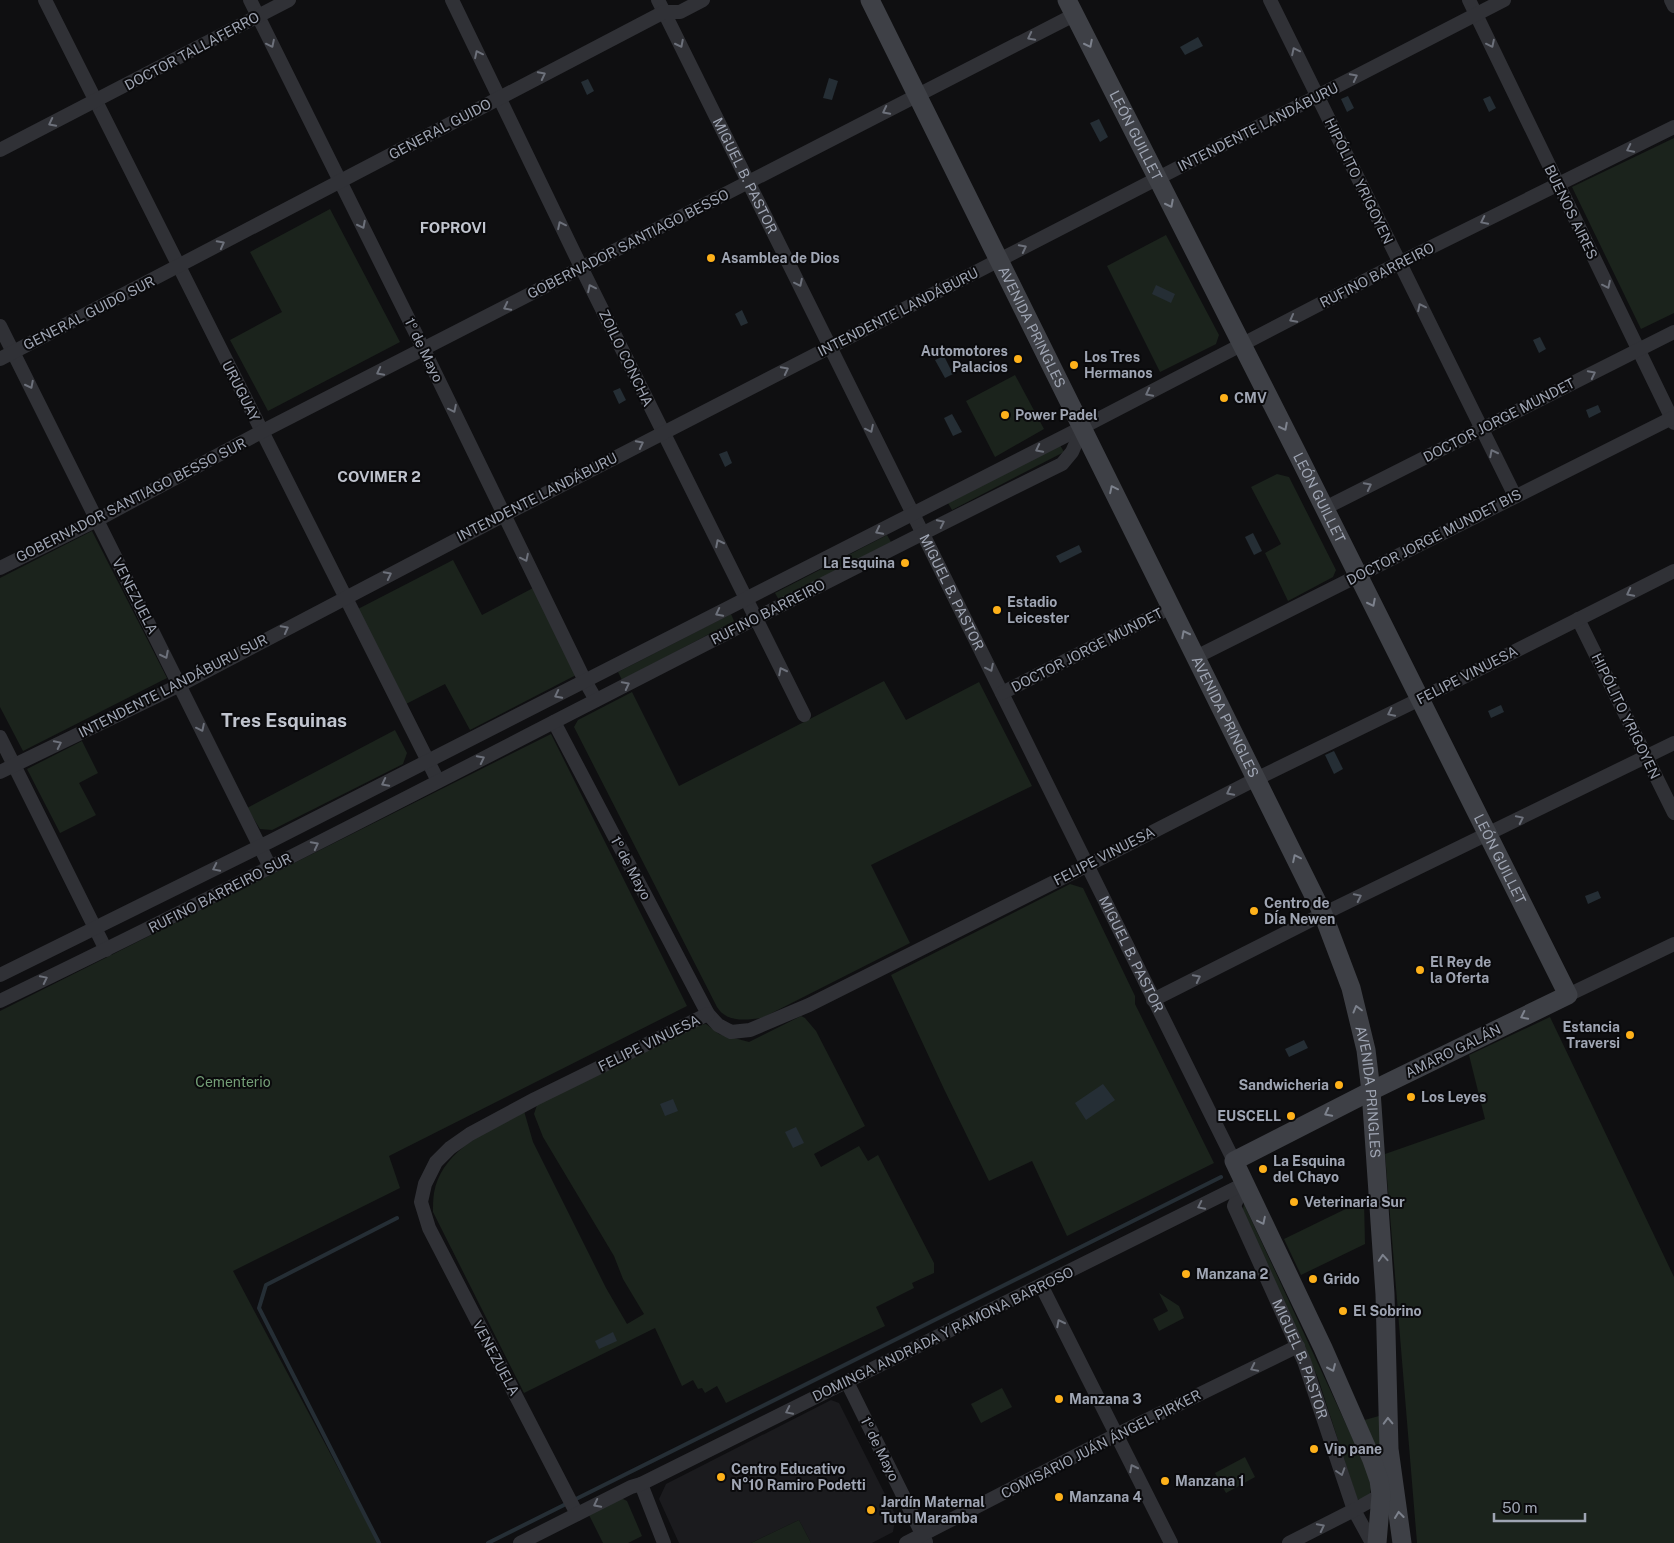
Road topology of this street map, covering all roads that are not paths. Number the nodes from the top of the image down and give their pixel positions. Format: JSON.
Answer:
{"nodes":[{"id":1,"x":45,"y":0,"type":"edge"},
{"id":2,"x":250,"y":0,"type":"edge"},
{"id":3,"x":289,"y":0,"type":"edge"},
{"id":4,"x":452,"y":0,"type":"edge"},
{"id":5,"x":704,"y":0,"type":"edge"},
{"id":6,"x":870,"y":0,"type":"edge"},
{"id":7,"x":1270,"y":0,"type":"edge"},
{"id":8,"x":1469,"y":0,"type":"edge"},
{"id":9,"x":1504,"y":0,"type":"edge"},
{"id":10,"x":1671,"y":0,"type":"edge"},
{"id":11,"x":661,"y":6,"type":"edge"},
{"id":12,"x":1674,"y":6,"type":"edge"},
{"id":13,"x":1071,"y":7,"type":"edge"},
{"id":14,"x":1476,"y":14,"type":"junction"},
{"id":15,"x":258,"y":16,"type":"junction"},
{"id":16,"x":917,"y":95,"type":"junction"},
{"id":17,"x":1317,"y":96,"type":"junction"},
{"id":18,"x":499,"y":98,"type":"junction"},
{"id":19,"x":95,"y":101,"type":"junction"},
{"id":20,"x":1674,"y":127,"type":"edge"},
{"id":21,"x":0,"y":150,"type":"edge"},
{"id":22,"x":1157,"y":179,"type":"junction"},
{"id":23,"x":340,"y":182,"type":"junction"},
{"id":24,"x":750,"y":182,"type":"junction"},
{"id":25,"x":1558,"y":184,"type":"junction"},
{"id":26,"x":999,"y":260,"type":"junction"},
{"id":27,"x":1399,"y":263,"type":"junction"},
{"id":28,"x":178,"y":266,"type":"junction"},
{"id":29,"x":582,"y":269,"type":"junction"},
{"id":30,"x":0,"y":326,"type":"edge"},
{"id":31,"x":1674,"y":332,"type":"edge"},
{"id":32,"x":1242,"y":346,"type":"junction"},
{"id":33,"x":830,"y":347,"type":"junction"},
{"id":34,"x":424,"y":350,"type":"junction"},
{"id":35,"x":1638,"y":350,"type":"junction"},
{"id":36,"x":13,"y":352,"type":"junction"},
{"id":37,"x":0,"y":359,"type":"edge"},
{"id":38,"x":1673,"y":421,"type":"edge"},
{"id":39,"x":1083,"y":427,"type":"junction"},
{"id":40,"x":1481,"y":430,"type":"junction"},
{"id":41,"x":262,"y":432,"type":"junction"},
{"id":42,"x":663,"y":432,"type":"junction"},
{"id":43,"x":1515,"y":496,"type":"junction"},
{"id":44,"x":1325,"y":508,"type":"junction"},
{"id":45,"x":504,"y":514,"type":"junction"},
{"id":46,"x":912,"y":514,"type":"junction"},
{"id":47,"x":97,"y":520,"type":"junction"},
{"id":48,"x":923,"y":532,"type":"junction"},
{"id":49,"x":0,"y":568,"type":"edge"},
{"id":50,"x":1674,"y":571,"type":"edge"},
{"id":51,"x":1358,"y":575,"type":"junction"},
{"id":52,"x":345,"y":597,"type":"junction"},
{"id":53,"x":746,"y":599,"type":"junction"},
{"id":54,"x":1171,"y":607,"type":"junction"},
{"id":55,"x":756,"y":618,"type":"junction"},
{"id":56,"x":1578,"y":619,"type":"junction"},
{"id":57,"x":1196,"y":657,"type":"junction"},
{"id":58,"x":585,"y":681,"type":"junction"},
{"id":59,"x":180,"y":685,"type":"junction"},
{"id":60,"x":1002,"y":693,"type":"junction"},
{"id":61,"x":1420,"y":698,"type":"junction"},
{"id":62,"x":596,"y":700,"type":"junction"},
{"id":63,"x":804,"y":715,"type":"dead end"},
{"id":64,"x":554,"y":722,"type":"junction"},
{"id":65,"x":0,"y":737,"type":"edge"},
{"id":66,"x":1674,"y":743,"type":"edge"},
{"id":67,"x":1646,"y":757,"type":"junction"},
{"id":68,"x":428,"y":761,"type":"junction"},
{"id":69,"x":14,"y":765,"type":"junction"},
{"id":70,"x":0,"y":772,"type":"edge"},
{"id":71,"x":1256,"y":778,"type":"junction"},
{"id":72,"x":438,"y":782,"type":"junction"},
{"id":73,"x":1674,"y":813,"type":"edge"},
{"id":74,"x":1488,"y":834,"type":"junction"},
{"id":75,"x":260,"y":847,"type":"junction"},
{"id":76,"x":1088,"y":865,"type":"junction"},
{"id":77,"x":270,"y":867,"type":"junction"},
{"id":78,"x":1323,"y":914,"type":"junction"},
{"id":79,"x":95,"y":928,"type":"junction"},
{"id":80,"x":1674,"y":944,"type":"edge"},
{"id":81,"x":106,"y":950,"type":"junction"},
{"id":82,"x":0,"y":975,"type":"edge"},
{"id":83,"x":1568,"y":995,"type":"junction"},
{"id":84,"x":0,"y":1000,"type":"edge"},
{"id":85,"x":1153,"y":1000,"type":"junction"},
{"id":86,"x":708,"y":1014,"type":"junction"},
{"id":87,"x":1371,"y":1091,"type":"junction"},
{"id":88,"x":1234,"y":1161,"type":"junction"},
{"id":89,"x":1244,"y":1184,"type":"junction"},
{"id":90,"x":426,"y":1221,"type":"joint"},
{"id":91,"x":1041,"y":1285,"type":"junction"},
{"id":92,"x":1298,"y":1346,"type":"junction"},
{"id":93,"x":847,"y":1382,"type":"junction"},
{"id":94,"x":1116,"y":1435,"type":"junction"},
{"id":95,"x":641,"y":1484,"type":"junction"},
{"id":96,"x":1388,"y":1491,"type":"junction"},
{"id":97,"x":1354,"y":1510,"type":"junction"},
{"id":98,"x":577,"y":1514,"type":"junction"},
{"id":99,"x":924,"y":1539,"type":"edge"},
{"id":100,"x":520,"y":1543,"type":"edge"},
{"id":101,"x":664,"y":1543,"type":"edge"},
{"id":102,"x":906,"y":1543,"type":"edge"},
{"id":103,"x":1171,"y":1543,"type":"edge"},
{"id":104,"x":1289,"y":1543,"type":"edge"},
{"id":105,"x":1372,"y":1543,"type":"edge"},
{"id":106,"x":1377,"y":1543,"type":"edge"},
{"id":107,"x":1402,"y":1543,"type":"edge"}],
"edges":[{"from":1,"to":19,"type":"street","name":"URUGUAY"},
{"from":2,"to":15,"type":"street","name":"1º de Mayo"},
{"from":3,"to":15,"type":"street","name":"DOCTOR TALLAFERRO"},
{"from":18,"to":4,"type":"street","name":"ZOILO CONCHA","one_way":true},
{"from":5,"to":11,"type":"street","name":"GENERAL GUIDO"},
{"from":6,"to":16,"type":"street","name":"AVENIDA PRINGLES"},
{"from":17,"to":7,"type":"street","name":"HIPÓLITO YRIGOYEN","one_way":true},
{"from":8,"to":14,"type":"street","name":"BUENOS AIRES"},
{"from":9,"to":14,"type":"street","name":"INTENDENTE LANDÁBURU"},
{"from":10,"to":12,"type":"street"},
{"from":18,"to":11,"type":"street","name":"GENERAL GUIDO","one_way":true},
{"from":11,"to":24,"type":"street","name":"MIGUEL B. PASTOR","one_way":true},
{"from":13,"to":16,"type":"street","name":"GOBERNADOR SANTIAGO BESSO","one_way":true},
{"from":13,"to":22,"type":"street","name":"LEÓN GUILLET","one_way":true},
{"from":17,"to":14,"type":"street","name":"INTENDENTE LANDÁBURU","one_way":true},
{"from":14,"to":25,"type":"street","name":"BUENOS AIRES","one_way":true},
{"from":15,"to":19,"type":"street","name":"DOCTOR TALLAFERRO"},
{"from":15,"to":23,"type":"street","name":"1º de Mayo","one_way":true},
{"from":16,"to":24,"type":"street","name":"GOBERNADOR SANTIAGO BESSO","one_way":true},
{"from":16,"to":26,"type":"street","name":"AVENIDA PRINGLES"},
{"from":17,"to":22,"type":"street","name":"INTENDENTE LANDÁBURU"},
{"from":17,"to":27,"type":"street","name":"HIPÓLITO YRIGOYEN"},
{"from":18,"to":23,"type":"street","name":"GENERAL GUIDO"},
{"from":29,"to":18,"type":"street","name":"ZOILO CONCHA","one_way":true},
{"from":19,"to":21,"type":"street","name":"DOCTOR TALLAFERRO","one_way":true},
{"from":19,"to":28,"type":"street","name":"URUGUAY"},
{"from":20,"to":25,"type":"street","name":"RUFINO BARREIRO","one_way":true},
{"from":26,"to":22,"type":"street","name":"INTENDENTE LANDÁBURU","one_way":true},
{"from":22,"to":32,"type":"street","name":"LEÓN GUILLET","one_way":true},
{"from":28,"to":23,"type":"street","name":"GENERAL GUIDO","one_way":true},
{"from":23,"to":34,"type":"street","name":"1º de Mayo","one_way":true},
{"from":24,"to":29,"type":"street","name":"GOBERNADOR SANTIAGO BESSO"},
{"from":24,"to":33,"type":"street","name":"MIGUEL B. PASTOR","one_way":true},
{"from":25,"to":27,"type":"street","name":"RUFINO BARREIRO","one_way":true},
{"from":25,"to":35,"type":"street","name":"BUENOS AIRES","one_way":true},
{"from":26,"to":33,"type":"street","name":"INTENDENTE LANDÁBURU"},
{"from":26,"to":39,"type":"street","name":"AVENIDA PRINGLES"},
{"from":27,"to":32,"type":"street","name":"RUFINO BARREIRO","one_way":true},
{"from":40,"to":27,"type":"street","name":"HIPÓLITO YRIGOYEN","one_way":true},
{"from":28,"to":36,"type":"street","name":"GENERAL GUIDO SUR"},
{"from":28,"to":41,"type":"street","name":"URUGUAY"},
{"from":29,"to":34,"type":"street","name":"GOBERNADOR SANTIAGO BESSO","one_way":true},
{"from":42,"to":29,"type":"street","name":"ZOILO CONCHA","one_way":true},
{"from":30,"to":36,"type":"street","name":"VENEZUELA"},
{"from":31,"to":35,"type":"street","name":"DOCTOR JORGE MUNDET"},
{"from":32,"to":39,"type":"street","name":"RUFINO BARREIRO","one_way":true},
{"from":32,"to":44,"type":"street","name":"LEÓN GUILLET","one_way":true},
{"from":42,"to":33,"type":"street","name":"INTENDENTE LANDÁBURU","one_way":true},
{"from":33,"to":46,"type":"street","name":"MIGUEL B. PASTOR","one_way":true},
{"from":34,"to":41,"type":"street","name":"GOBERNADOR SANTIAGO BESSO","one_way":true},
{"from":34,"to":45,"type":"street","name":"1º de Mayo","one_way":true},
{"from":35,"to":38,"type":"street","name":"BUENOS AIRES"},
{"from":40,"to":35,"type":"street","name":"DOCTOR JORGE MUNDET","one_way":true},
{"from":36,"to":37,"type":"street","name":"GENERAL GUIDO SUR"},
{"from":36,"to":47,"type":"street","name":"VENEZUELA","one_way":true},
{"from":38,"to":43,"type":"street","name":"DOCTOR JORGE MUNDET BIS"},
{"from":39,"to":46,"type":"street","name":"RUFINO BARREIRO","one_way":true},
{"from":48,"to":39,"type":"street","name":"RUFINO BARREIRO","one_way":true},
{"from":54,"to":39,"type":"street","name":"AVENIDA PRINGLES","one_way":true},
{"from":43,"to":40,"type":"street","name":"HIPÓLITO YRIGOYEN","one_way":true},
{"from":44,"to":40,"type":"street","name":"DOCTOR JORGE MUNDET","one_way":true},
{"from":41,"to":47,"type":"street","name":"GOBERNADOR SANTIAGO BESSO SUR"},
{"from":41,"to":52,"type":"street","name":"URUGUAY"},
{"from":45,"to":42,"type":"street","name":"INTENDENTE LANDÁBURU","one_way":true},
{"from":53,"to":42,"type":"street","name":"ZOILO CONCHA","one_way":true},
{"from":43,"to":51,"type":"street","name":"DOCTOR JORGE MUNDET BIS"},
{"from":44,"to":51,"type":"street","name":"LEÓN GUILLET"},
{"from":52,"to":45,"type":"street","name":"INTENDENTE LANDÁBURU","one_way":true},
{"from":45,"to":58,"type":"street","name":"1º de Mayo","one_way":true},
{"from":46,"to":48,"type":"street","name":"MIGUEL B. PASTOR"},
{"from":46,"to":53,"type":"street","name":"RUFINO BARREIRO","one_way":true},
{"from":47,"to":49,"type":"street","name":"GOBERNADOR SANTIAGO BESSO SUR"},
{"from":47,"to":59,"type":"street","name":"VENEZUELA","one_way":true},
{"from":48,"to":55,"type":"street","name":"RUFINO BARREIRO"},
{"from":48,"to":60,"type":"street","name":"MIGUEL B. PASTOR","one_way":true},
{"from":50,"to":56,"type":"street","name":"FELIPE VINUESA","one_way":true},
{"from":51,"to":57,"type":"street","name":"DOCTOR JORGE MUNDET BIS"},
{"from":51,"to":61,"type":"street","name":"LEÓN GUILLET","one_way":true},
{"from":59,"to":52,"type":"street","name":"INTENDENTE LANDÁBURU SUR","one_way":true},
{"from":52,"to":68,"type":"street","name":"URUGUAY"},
{"from":53,"to":55,"type":"street","name":"ZOILO CONCHA"},
{"from":53,"to":58,"type":"street","name":"RUFINO BARREIRO","one_way":true},
{"from":57,"to":54,"type":"street","name":"AVENIDA PRINGLES","one_way":true},
{"from":54,"to":60,"type":"street","name":"DOCTOR JORGE MUNDET"},
{"from":62,"to":55,"type":"street","name":"RUFINO BARREIRO","one_way":true},
{"from":63,"to":55,"type":"street","name":"ZOILO CONCHA","one_way":true},
{"from":56,"to":61,"type":"street","name":"FELIPE VINUESA"},
{"from":56,"to":67,"type":"street","name":"HIPÓLITO YRIGOYEN"},
{"from":57,"to":71,"type":"street","name":"AVENIDA PRINGLES"},
{"from":58,"to":62,"type":"street","name":"1º de Mayo"},
{"from":58,"to":68,"type":"street","name":"RUFINO BARREIRO","one_way":true},
{"from":69,"to":59,"type":"street","name":"INTENDENTE LANDÁBURU SUR","one_way":true},
{"from":59,"to":75,"type":"street","name":"VENEZUELA","one_way":true},
{"from":60,"to":76,"type":"street","name":"MIGUEL B. PASTOR"},
{"from":61,"to":71,"type":"street","name":"FELIPE VINUESA","one_way":true},
{"from":61,"to":74,"type":"street","name":"LEÓN GUILLET"},
{"from":62,"to":64,"type":"street","name":"RUFINO BARREIRO"},
{"from":72,"to":64,"type":"street","name":"RUFINO BARREIRO","one_way":true},
{"from":64,"to":86,"type":"street","name":"1º de Mayo"},
{"from":65,"to":69,"type":"street"},
{"from":66,"to":67,"type":"street"},
{"from":67,"to":73,"type":"street","name":"HIPÓLITO YRIGOYEN"},
{"from":74,"to":67,"type":"street","one_way":true},
{"from":68,"to":72,"type":"street","name":"URUGUAY"},
{"from":68,"to":75,"type":"street","name":"RUFINO BARREIRO SUR","one_way":true},
{"from":69,"to":70,"type":"street","name":"INTENDENTE LANDÁBURU SUR"},
{"from":69,"to":79,"type":"street"},
{"from":71,"to":76,"type":"street","name":"FELIPE VINUESA","one_way":true},
{"from":78,"to":71,"type":"street","name":"AVENIDA PRINGLES","one_way":true},
{"from":77,"to":72,"type":"street","name":"RUFINO BARREIRO SUR","one_way":true},
{"from":78,"to":74,"type":"street","one_way":true},
{"from":74,"to":83,"type":"street","name":"LEÓN GUILLET"},
{"from":75,"to":77,"type":"street","name":"VENEZUELA"},
{"from":75,"to":79,"type":"street","name":"RUFINO BARREIRO SUR","one_way":true},
{"from":76,"to":85,"type":"street","name":"MIGUEL B. PASTOR"},
{"from":76,"to":86,"type":"street","name":"FELIPE VINUESA"},
{"from":77,"to":81,"type":"street","name":"RUFINO BARREIRO SUR"},
{"from":85,"to":78,"type":"street","one_way":true},
{"from":87,"to":78,"type":"street","name":"AVENIDA PRINGLES","one_way":true},
{"from":79,"to":81,"type":"street"},
{"from":79,"to":82,"type":"street","name":"RUFINO BARREIRO SUR"},
{"from":80,"to":83,"type":"street","name":"AMARO GALÁN"},
{"from":84,"to":81,"type":"street","name":"RUFINO BARREIRO SUR","one_way":true},
{"from":83,"to":87,"type":"street","name":"AMARO GALÁN","one_way":true},
{"from":85,"to":88,"type":"street","name":"MIGUEL B. PASTOR"},
{"from":86,"to":90,"type":"street","name":"FELIPE VINUESA"},
{"from":87,"to":88,"type":"street","name":"AMARO GALÁN","one_way":true},
{"from":96,"to":87,"type":"street","name":"AVENIDA PRINGLES","one_way":true},
{"from":88,"to":89,"type":"street","name":"MIGUEL B. PASTOR"},
{"from":89,"to":91,"type":"street","name":"DOMINGA ANDRADA Y RAMONA BARROSO","one_way":true},
{"from":89,"to":92,"type":"street","name":"MIGUEL B. PASTOR"},
{"from":89,"to":96,"type":"street","name":"MIGUEL B. PASTOR","one_way":true},
{"from":90,"to":98,"type":"street","name":"VENEZUELA"},
{"from":91,"to":93,"type":"street","name":"DOMINGA ANDRADA Y RAMONA BARROSO"},
{"from":94,"to":91,"type":"street","one_way":true},
{"from":92,"to":94,"type":"street","name":"COMISARIO JUÁN ÁNGEL PIRKER","one_way":true},
{"from":92,"to":97,"type":"street","name":"MIGUEL B. PASTOR","one_way":true},
{"from":93,"to":95,"type":"street","name":"DOMINGA ANDRADA Y RAMONA BARROSO","one_way":true},
{"from":93,"to":99,"type":"street","name":"1º de Mayo"},
{"from":94,"to":99,"type":"street","name":"COMISARIO JUÁN ÁNGEL PIRKER"},
{"from":103,"to":94,"type":"street","one_way":true},
{"from":95,"to":98,"type":"street","name":"DOMINGA ANDRADA Y RAMONA BARROSO","one_way":true},
{"from":95,"to":101,"type":"street"},
{"from":96,"to":97,"type":"street"},
{"from":96,"to":106,"type":"street"},
{"from":107,"to":96,"type":"street","one_way":true},
{"from":104,"to":97,"type":"street","one_way":true},
{"from":97,"to":105,"type":"street","name":"MIGUEL B. PASTOR"},
{"from":98,"to":100,"type":"street","name":"DOMINGA ANDRADA Y RAMONA BARROSO"},
{"from":99,"to":102,"type":"street","name":"COMISARIO JUÁN ÁNGEL PIRKER"}]}
